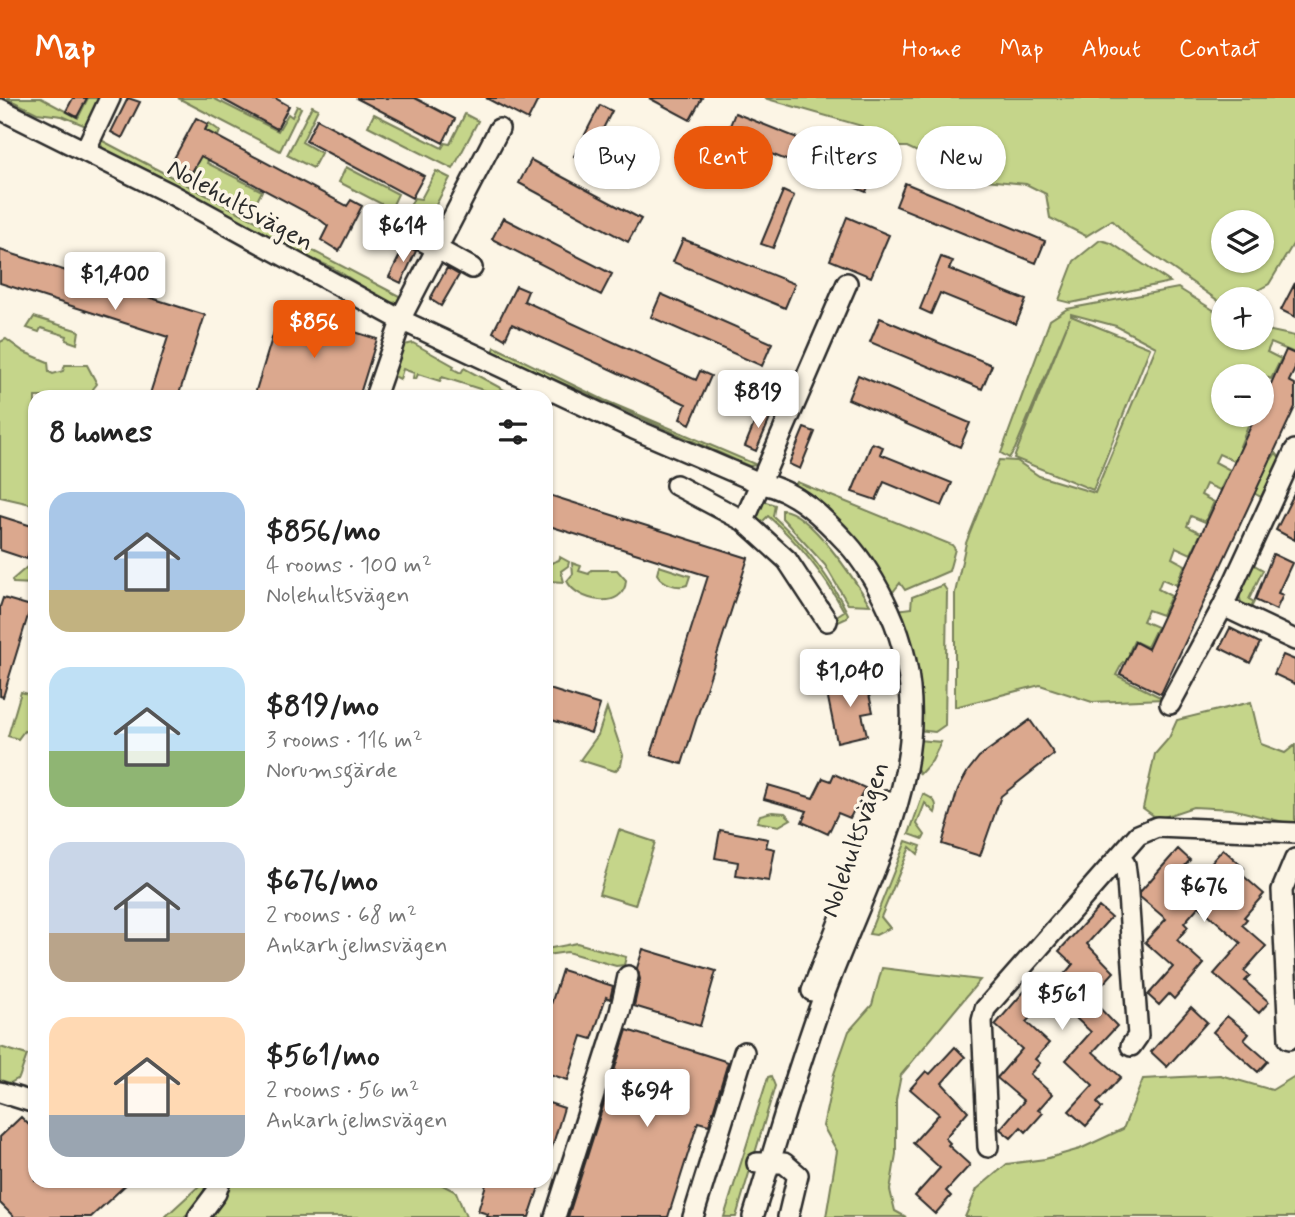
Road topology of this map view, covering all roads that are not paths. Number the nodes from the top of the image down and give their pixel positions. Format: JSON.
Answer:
{"nodes":[{"id":1,"x":110,"y":98,"type":"edge"},
{"id":2,"x":0,"y":109,"type":"edge"},
{"id":3,"x":499,"y":129,"type":"dead end"},
{"id":4,"x":85,"y":151,"type":"junction"},
{"id":5,"x":403,"y":230,"type":"dead end"},
{"id":6,"x":439,"y":248,"type":"junction"},
{"id":7,"x":472,"y":268,"type":"dead end"},
{"id":8,"x":847,"y":283,"type":"dead end"},
{"id":9,"x":401,"y":320,"type":"junction"},
{"id":10,"x":377,"y":390,"type":"edge"},
{"id":11,"x":551,"y":390,"type":"edge"},
{"id":12,"x":553,"y":391,"type":"edge"},
{"id":13,"x":1292,"y":463,"type":"edge"},
{"id":14,"x":762,"y":484,"type":"junction"},
{"id":15,"x":677,"y":485,"type":"dead end"},
{"id":16,"x":744,"y":521,"type":"junction"},
{"id":17,"x":1223,"y":606,"type":"junction"},
{"id":18,"x":827,"y":621,"type":"dead end"},
{"id":19,"x":1295,"y":640,"type":"edge"},
{"id":20,"x":1170,"y":704,"type":"dead end"},
{"id":21,"x":1295,"y":833,"type":"edge"},
{"id":22,"x":1120,"y":858,"type":"junction"},
{"id":23,"x":1295,"y":859,"type":"edge"},
{"id":24,"x":628,"y":976,"type":"dead end"},
{"id":25,"x":1289,"y":1039,"type":"dead end"},
{"id":26,"x":1131,"y":1046,"type":"dead end"},
{"id":27,"x":744,"y":1052,"type":"dead end"},
{"id":28,"x":0,"y":1091,"type":"edge"},
{"id":29,"x":28,"y":1101,"type":"edge"},
{"id":30,"x":988,"y":1147,"type":"dead end"},
{"id":31,"x":763,"y":1162,"type":"junction"},
{"id":32,"x":218,"y":1188,"type":"edge"},
{"id":33,"x":198,"y":1217,"type":"edge"},
{"id":34,"x":555,"y":1217,"type":"edge"},
{"id":35,"x":693,"y":1217,"type":"edge"},
{"id":36,"x":740,"y":1217,"type":"edge"},
{"id":37,"x":753,"y":1217,"type":"edge"},
{"id":38,"x":788,"y":1217,"type":"edge"}],
"edges":[{"from":1,"to":4,"type":"street"},
{"from":2,"to":4,"type":"street","name":"Nolehultsvägen"},
{"from":3,"to":6,"type":"street"},
{"from":4,"to":9,"type":"street","name":"Nolehultsvägen"},
{"from":5,"to":6,"type":"street"},
{"from":6,"to":7,"type":"street"},
{"from":6,"to":9,"type":"street"},
{"from":8,"to":14,"type":"street"},
{"from":9,"to":10,"type":"street"},
{"from":9,"to":11,"type":"street","name":"Nolehultsvägen"},
{"from":12,"to":14,"type":"street","name":"Nolehultsvägen"},
{"from":13,"to":17,"type":"street"},
{"from":14,"to":16,"type":"street"},
{"from":14,"to":31,"type":"street","name":"Nolehultsvägen"},
{"from":15,"to":16,"type":"street"},
{"from":16,"to":18,"type":"street"},
{"from":17,"to":19,"type":"street"},
{"from":17,"to":20,"type":"street"},
{"from":21,"to":22,"type":"street"},
{"from":22,"to":26,"type":"street"},
{"from":22,"to":30,"type":"street"},
{"from":23,"to":25,"type":"street"},
{"from":24,"to":34,"type":"street"},
{"from":27,"to":35,"type":"street"},
{"from":28,"to":29,"type":"street"},
{"from":31,"to":36,"type":"street","name":"Nolehultsvägen"},
{"from":31,"to":37,"type":"street","name":"Nolehultsvägen"},
{"from":31,"to":38,"type":"street"},
{"from":32,"to":33,"type":"street"}]}
